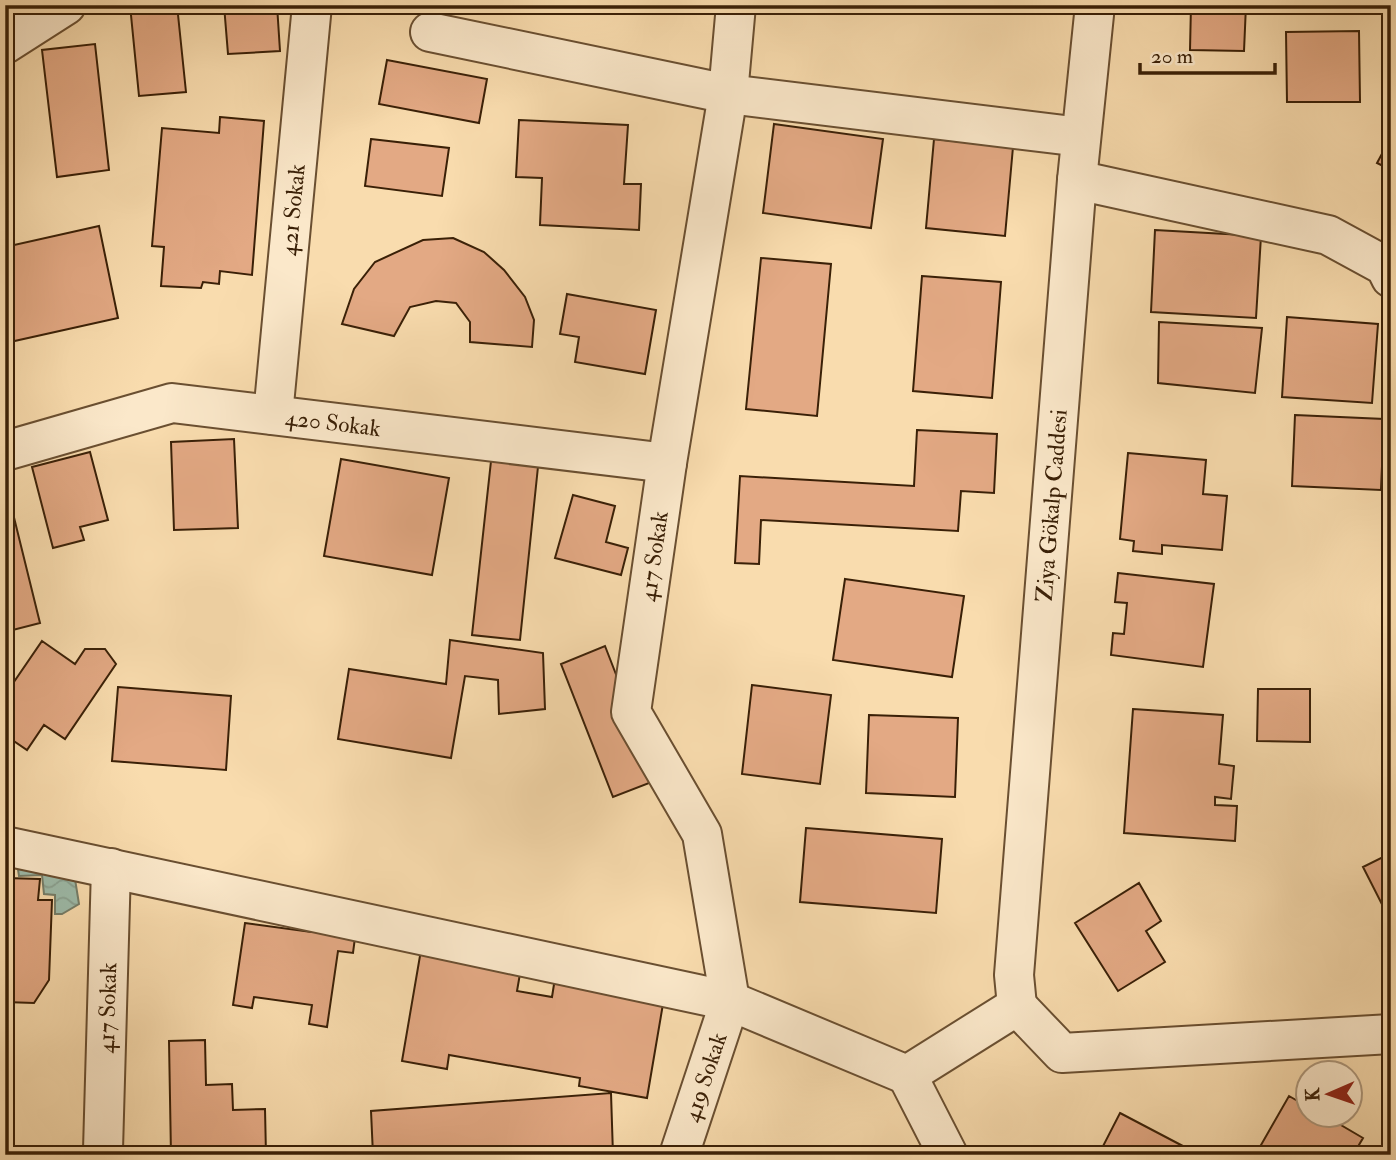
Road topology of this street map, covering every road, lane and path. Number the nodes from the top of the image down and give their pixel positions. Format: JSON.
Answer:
{"nodes":[{"id":1,"x":66,"y":5,"type":"edge"},
{"id":2,"x":312,"y":5,"type":"edge"},
{"id":3,"x":736,"y":5,"type":"edge"},
{"id":4,"x":1095,"y":5,"type":"edge"},
{"id":5,"x":430,"y":32,"type":"dead end"},
{"id":6,"x":5,"y":44,"type":"edge"},
{"id":7,"x":728,"y":94,"type":"junction"},
{"id":8,"x":1081,"y":137,"type":"junction"},
{"id":9,"x":1077,"y":180,"type":"junction"},
{"id":10,"x":1391,"y":278,"type":"edge"},
{"id":11,"x":273,"y":415,"type":"junction"},
{"id":12,"x":5,"y":451,"type":"edge"},
{"id":13,"x":667,"y":463,"type":"junction"},
{"id":14,"x":5,"y":846,"type":"edge"},
{"id":15,"x":111,"y":868,"type":"junction"},
{"id":16,"x":730,"y":1001,"type":"junction"},
{"id":17,"x":1017,"y":1006,"type":"junction"},
{"id":18,"x":1387,"y":1038,"type":"edge"},
{"id":19,"x":907,"y":1075,"type":"junction"},
{"id":20,"x":99,"y":1153,"type":"edge"},
{"id":21,"x":678,"y":1155,"type":"edge"},
{"id":22,"x":948,"y":1155,"type":"edge"}],
"edges":[{"from":1,"to":6,"type":"street"},
{"from":2,"to":11,"type":"street","name":"421 Sokak"},
{"from":3,"to":7,"type":"street","name":"417 Sokak"},
{"from":4,"to":8,"type":"street","name":"Ziya Gökalp Caddesi"},
{"from":5,"to":7,"type":"street"},
{"from":7,"to":8,"type":"street"},
{"from":7,"to":13,"type":"street","name":"417 Sokak"},
{"from":8,"to":9,"type":"street","name":"Ziya Gökalp Caddesi"},
{"from":9,"to":10,"type":"street"},
{"from":9,"to":17,"type":"street","name":"Ziya Gökalp Caddesi"},
{"from":11,"to":12,"type":"street","name":"420 Sokak"},
{"from":11,"to":13,"type":"street","name":"420 Sokak"},
{"from":13,"to":16,"type":"street","name":"417 Sokak"},
{"from":14,"to":15,"type":"street"},
{"from":15,"to":16,"type":"street"},
{"from":15,"to":20,"type":"street","name":"417 Sokak"},
{"from":16,"to":19,"type":"street"},
{"from":16,"to":21,"type":"street","name":"419 Sokak"},
{"from":17,"to":18,"type":"street"},
{"from":17,"to":19,"type":"street"},
{"from":19,"to":22,"type":"street"}]}
